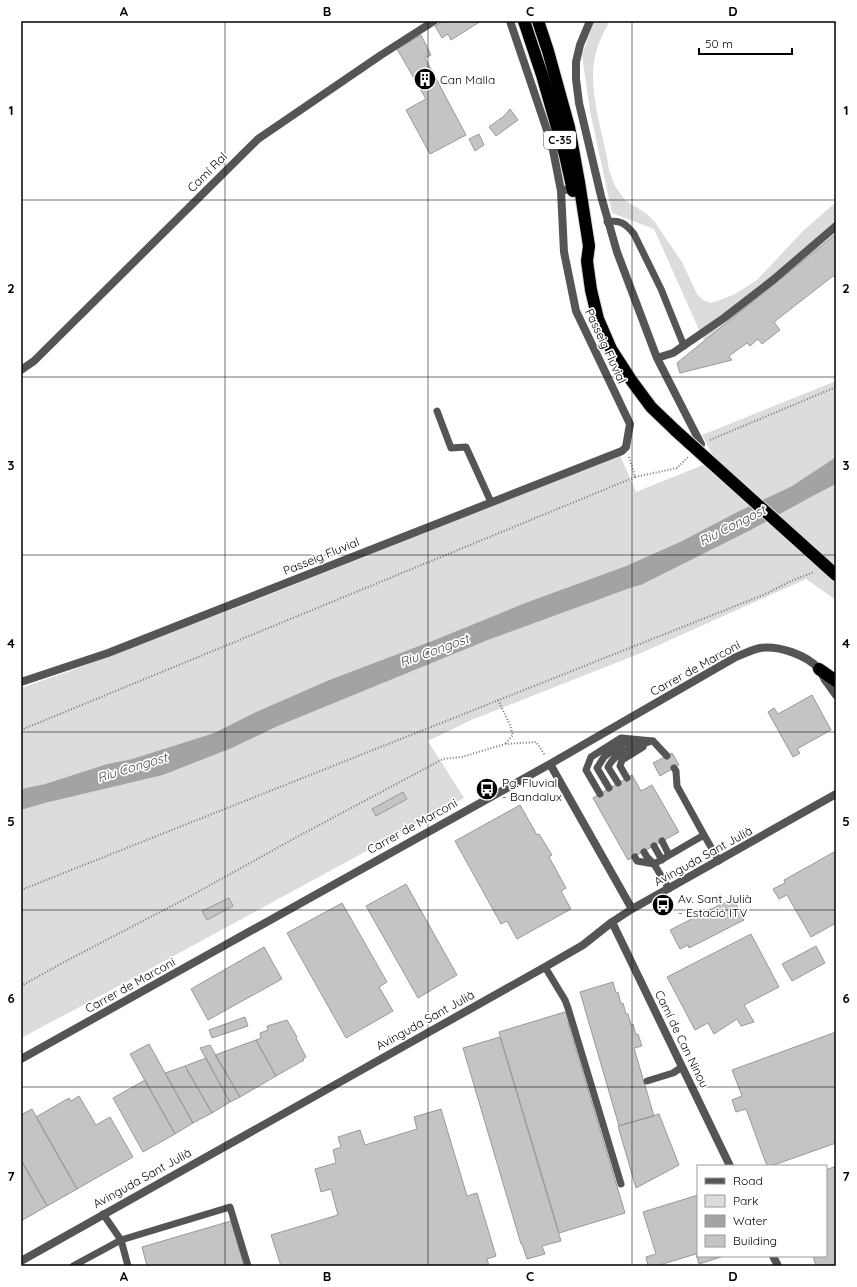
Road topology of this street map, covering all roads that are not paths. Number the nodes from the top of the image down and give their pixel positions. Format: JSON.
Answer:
{"nodes":[{"id":1,"x":434,"y":21,"type":"edge"},
{"id":2,"x":510,"y":21,"type":"edge"},
{"id":3,"x":524,"y":21,"type":"edge"},
{"id":4,"x":531,"y":21,"type":"edge"},
{"id":5,"x":538,"y":21,"type":"edge"},
{"id":6,"x":547,"y":21,"type":"edge"},
{"id":7,"x":590,"y":21,"type":"edge"},
{"id":8,"x":542,"y":75,"type":"junction"},
{"id":9,"x":564,"y":110,"type":"junction"},
{"id":10,"x":567,"y":190,"type":"junction"},
{"id":11,"x":607,"y":222,"type":"junction"},
{"id":12,"x":836,"y":226,"type":"edge"},
{"id":13,"x":587,"y":261,"type":"junction"},
{"id":14,"x":684,"y":346,"type":"junction"},
{"id":15,"x":657,"y":358,"type":"junction"},
{"id":16,"x":21,"y":370,"type":"edge"},
{"id":17,"x":437,"y":410,"type":"dead end"},
{"id":18,"x":701,"y":444,"type":"road end"},
{"id":19,"x":490,"y":502,"type":"junction"},
{"id":20,"x":836,"y":575,"type":"edge"},
{"id":21,"x":819,"y":669,"type":"junction"},
{"id":22,"x":836,"y":681,"type":"edge"},
{"id":23,"x":21,"y":682,"type":"edge"},
{"id":24,"x":836,"y":695,"type":"edge"},
{"id":25,"x":653,"y":741,"type":"junction"},
{"id":26,"x":667,"y":756,"type":"dead end"},
{"id":27,"x":550,"y":764,"type":"junction"},
{"id":28,"x":674,"y":768,"type":"dead end"},
{"id":29,"x":627,"y":778,"type":"dead end"},
{"id":30,"x":618,"y":783,"type":"dead end"},
{"id":31,"x":609,"y":788,"type":"dead end"},
{"id":32,"x":600,"y":794,"type":"dead end"},
{"id":33,"x":836,"y":794,"type":"edge"},
{"id":34,"x":704,"y":835,"type":"junction"},
{"id":35,"x":662,"y":842,"type":"dead end"},
{"id":36,"x":654,"y":846,"type":"dead end"},
{"id":37,"x":644,"y":852,"type":"dead end"},
{"id":38,"x":669,"y":855,"type":"junction"},
{"id":39,"x":635,"y":857,"type":"dead end"},
{"id":40,"x":662,"y":860,"type":"junction"},
{"id":41,"x":719,"y":861,"type":"junction"},
{"id":42,"x":654,"y":864,"type":"junction"},
{"id":43,"x":669,"y":889,"type":"junction"},
{"id":44,"x":632,"y":910,"type":"junction"},
{"id":45,"x":612,"y":922,"type":"junction"},
{"id":46,"x":545,"y":967,"type":"junction"},
{"id":47,"x":21,"y":1059,"type":"edge"},
{"id":48,"x":682,"y":1067,"type":"junction"},
{"id":49,"x":647,"y":1081,"type":"dead end"},
{"id":50,"x":730,"y":1165,"type":"edge"},
{"id":51,"x":621,"y":1184,"type":"dead end"},
{"id":52,"x":103,"y":1214,"type":"junction"},
{"id":53,"x":121,"y":1240,"type":"junction"},
{"id":54,"x":774,"y":1257,"type":"edge"},
{"id":55,"x":21,"y":1261,"type":"edge"},
{"id":56,"x":73,"y":1266,"type":"edge"},
{"id":57,"x":128,"y":1266,"type":"edge"},
{"id":58,"x":248,"y":1266,"type":"edge"},
{"id":59,"x":778,"y":1266,"type":"edge"}],
"edges":[{"from":1,"to":16,"type":"street","name":"Camí Ral"},
{"from":2,"to":10,"type":"street","name":"Passeig Fluvial"},
{"from":3,"to":8,"type":"highway","number":"C-35"},
{"from":4,"to":8,"type":"highway"},
{"from":5,"to":9,"type":"highway","number":"C-35"},
{"from":6,"to":9,"type":"highway"},
{"from":7,"to":11,"type":"street"},
{"from":8,"to":10,"type":"highway","number":"C-35"},
{"from":9,"to":13,"type":"highway","number":"C-35"},
{"from":10,"to":13,"type":"highway","number":"C-35"},
{"from":10,"to":19,"type":"street","name":"Passeig Fluvial"},
{"from":11,"to":14,"type":"lane"},
{"from":11,"to":15,"type":"street"},
{"from":12,"to":14,"type":"street"},
{"from":13,"to":20,"type":"highway","number":"C-35","bridge":true},
{"from":14,"to":15,"type":"street"},
{"from":15,"to":18,"type":"street"},
{"from":17,"to":19,"type":"lane"},
{"from":19,"to":23,"type":"street","name":"Passeig Fluvial"},
{"from":21,"to":22,"type":"highway"},
{"from":21,"to":24,"type":"street"},
{"from":21,"to":27,"type":"street","name":"Carrer de Marconi"},
{"from":25,"to":26,"type":"lane"},
{"from":25,"to":29,"type":"lane"},
{"from":25,"to":30,"type":"lane"},
{"from":25,"to":31,"type":"lane"},
{"from":25,"to":32,"type":"lane"},
{"from":27,"to":44,"type":"street"},
{"from":27,"to":47,"type":"street","name":"Carrer de Marconi"},
{"from":28,"to":34,"type":"lane"},
{"from":33,"to":41,"type":"street","name":"Avinguda Sant Julià"},
{"from":34,"to":38,"type":"lane"},
{"from":34,"to":41,"type":"lane"},
{"from":35,"to":38,"type":"lane"},
{"from":36,"to":40,"type":"lane"},
{"from":37,"to":42,"type":"lane"},
{"from":38,"to":40,"type":"lane"},
{"from":39,"to":42,"type":"lane"},
{"from":40,"to":42,"type":"lane"},
{"from":41,"to":43,"type":"street","name":"Avinguda Sant Julià"},
{"from":42,"to":43,"type":"lane"},
{"from":43,"to":44,"type":"street","name":"Avinguda Sant Julià"},
{"from":44,"to":45,"type":"street","name":"Avinguda Sant Julià"},
{"from":45,"to":46,"type":"street","name":"Avinguda Sant Julià"},
{"from":45,"to":48,"type":"street","name":"Camí de Can Ninou"},
{"from":46,"to":51,"type":"lane"},
{"from":46,"to":52,"type":"street","name":"Avinguda Sant Julià"},
{"from":48,"to":49,"type":"lane"},
{"from":48,"to":50,"type":"street","name":"Camí de Can Ninou"},
{"from":52,"to":53,"type":"lane"},
{"from":52,"to":55,"type":"street","name":"Avinguda Sant Julià"},
{"from":53,"to":56,"type":"lane"},
{"from":53,"to":57,"type":"lane"},
{"from":53,"to":58,"type":"lane"},
{"from":54,"to":59,"type":"street"}]}
